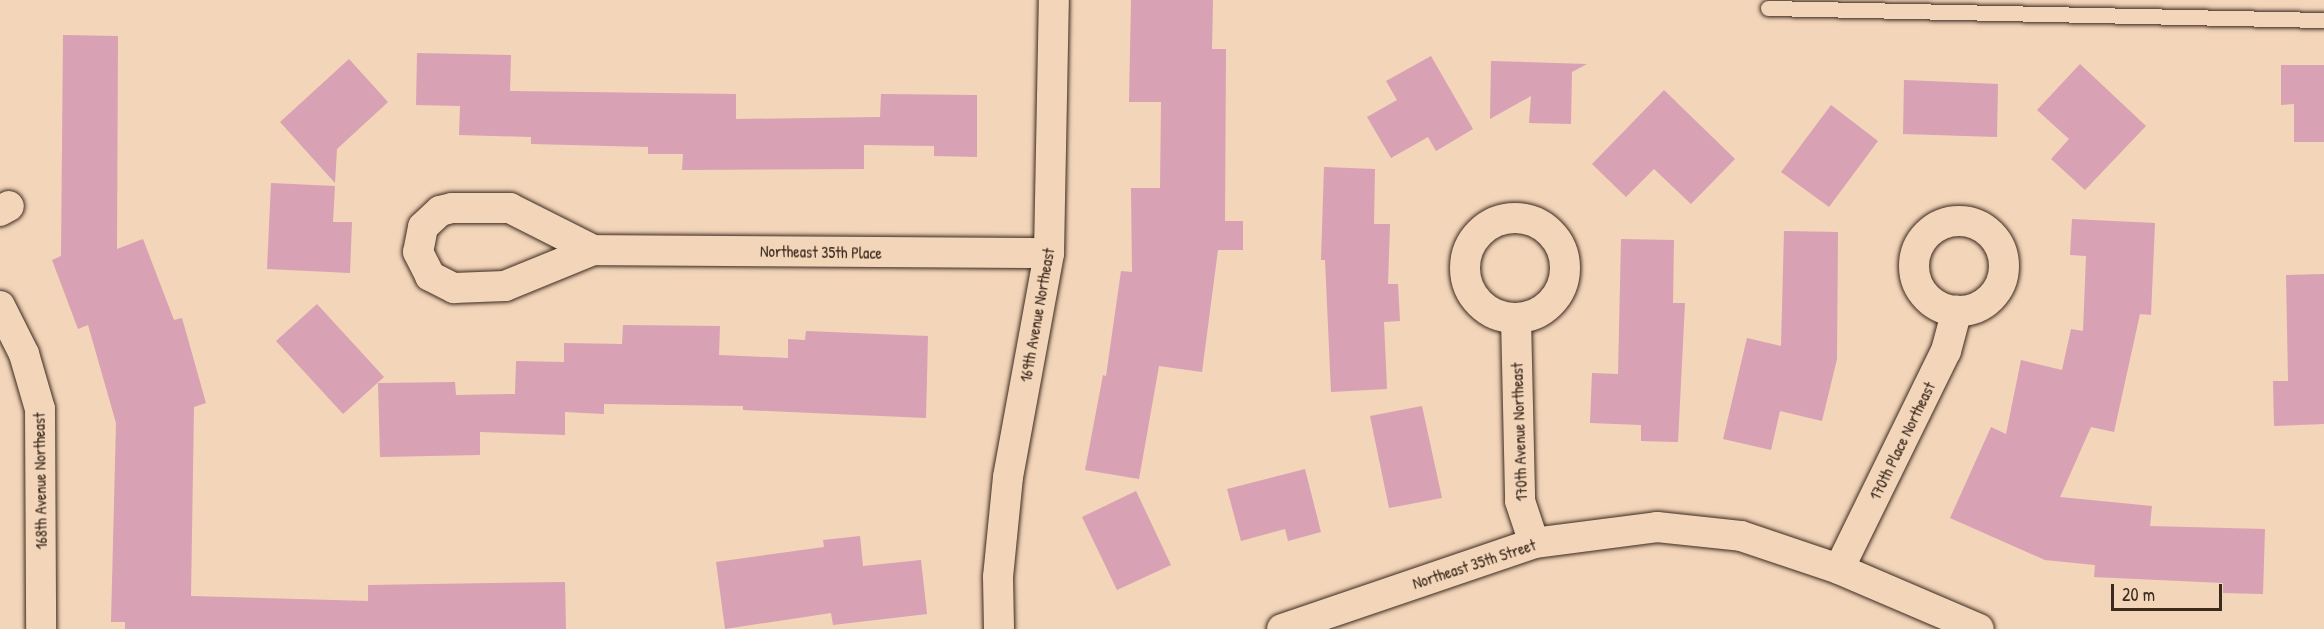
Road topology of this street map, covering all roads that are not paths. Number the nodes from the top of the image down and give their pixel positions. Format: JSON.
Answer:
{"nodes":[{"id":1,"x":1054,"y":0,"type":"edge"},
{"id":2,"x":1768,"y":8,"type":"dead end"},
{"id":3,"x":2324,"y":20,"type":"edge"},
{"id":4,"x":592,"y":250,"type":"junction"},
{"id":5,"x":1050,"y":253,"type":"junction"},
{"id":6,"x":0,"y":306,"type":"edge"},
{"id":7,"x":1957,"y":310,"type":"dead end"},
{"id":8,"x":1516,"y":318,"type":"dead end"},
{"id":9,"x":1534,"y":543,"type":"junction"},
{"id":10,"x":1839,"y":569,"type":"junction"},
{"id":11,"x":41,"y":629,"type":"edge"},
{"id":12,"x":999,"y":629,"type":"edge"},
{"id":13,"x":1282,"y":629,"type":"edge"},
{"id":14,"x":1979,"y":629,"type":"edge"}],
"edges":[{"from":1,"to":5,"type":"street","name":"169th Avenue Northeast"},
{"from":2,"to":3,"type":"lane"},
{"from":4,"to":4,"type":"street","name":"Northeast 35th Place"},
{"from":4,"to":5,"type":"street","name":"Northeast 35th Place"},
{"from":5,"to":12,"type":"street","name":"169th Avenue Northeast"},
{"from":6,"to":11,"type":"street","name":"168th Avenue Northeast"},
{"from":7,"to":10,"type":"street","name":"170th Place Northeast"},
{"from":8,"to":9,"type":"street","name":"170th Avenue Northeast"},
{"from":9,"to":10,"type":"street","name":"Northeast 35th Street"},
{"from":9,"to":13,"type":"street","name":"Northeast 35th Street"},
{"from":10,"to":14,"type":"street","name":"Northeast 35th Street"}]}
